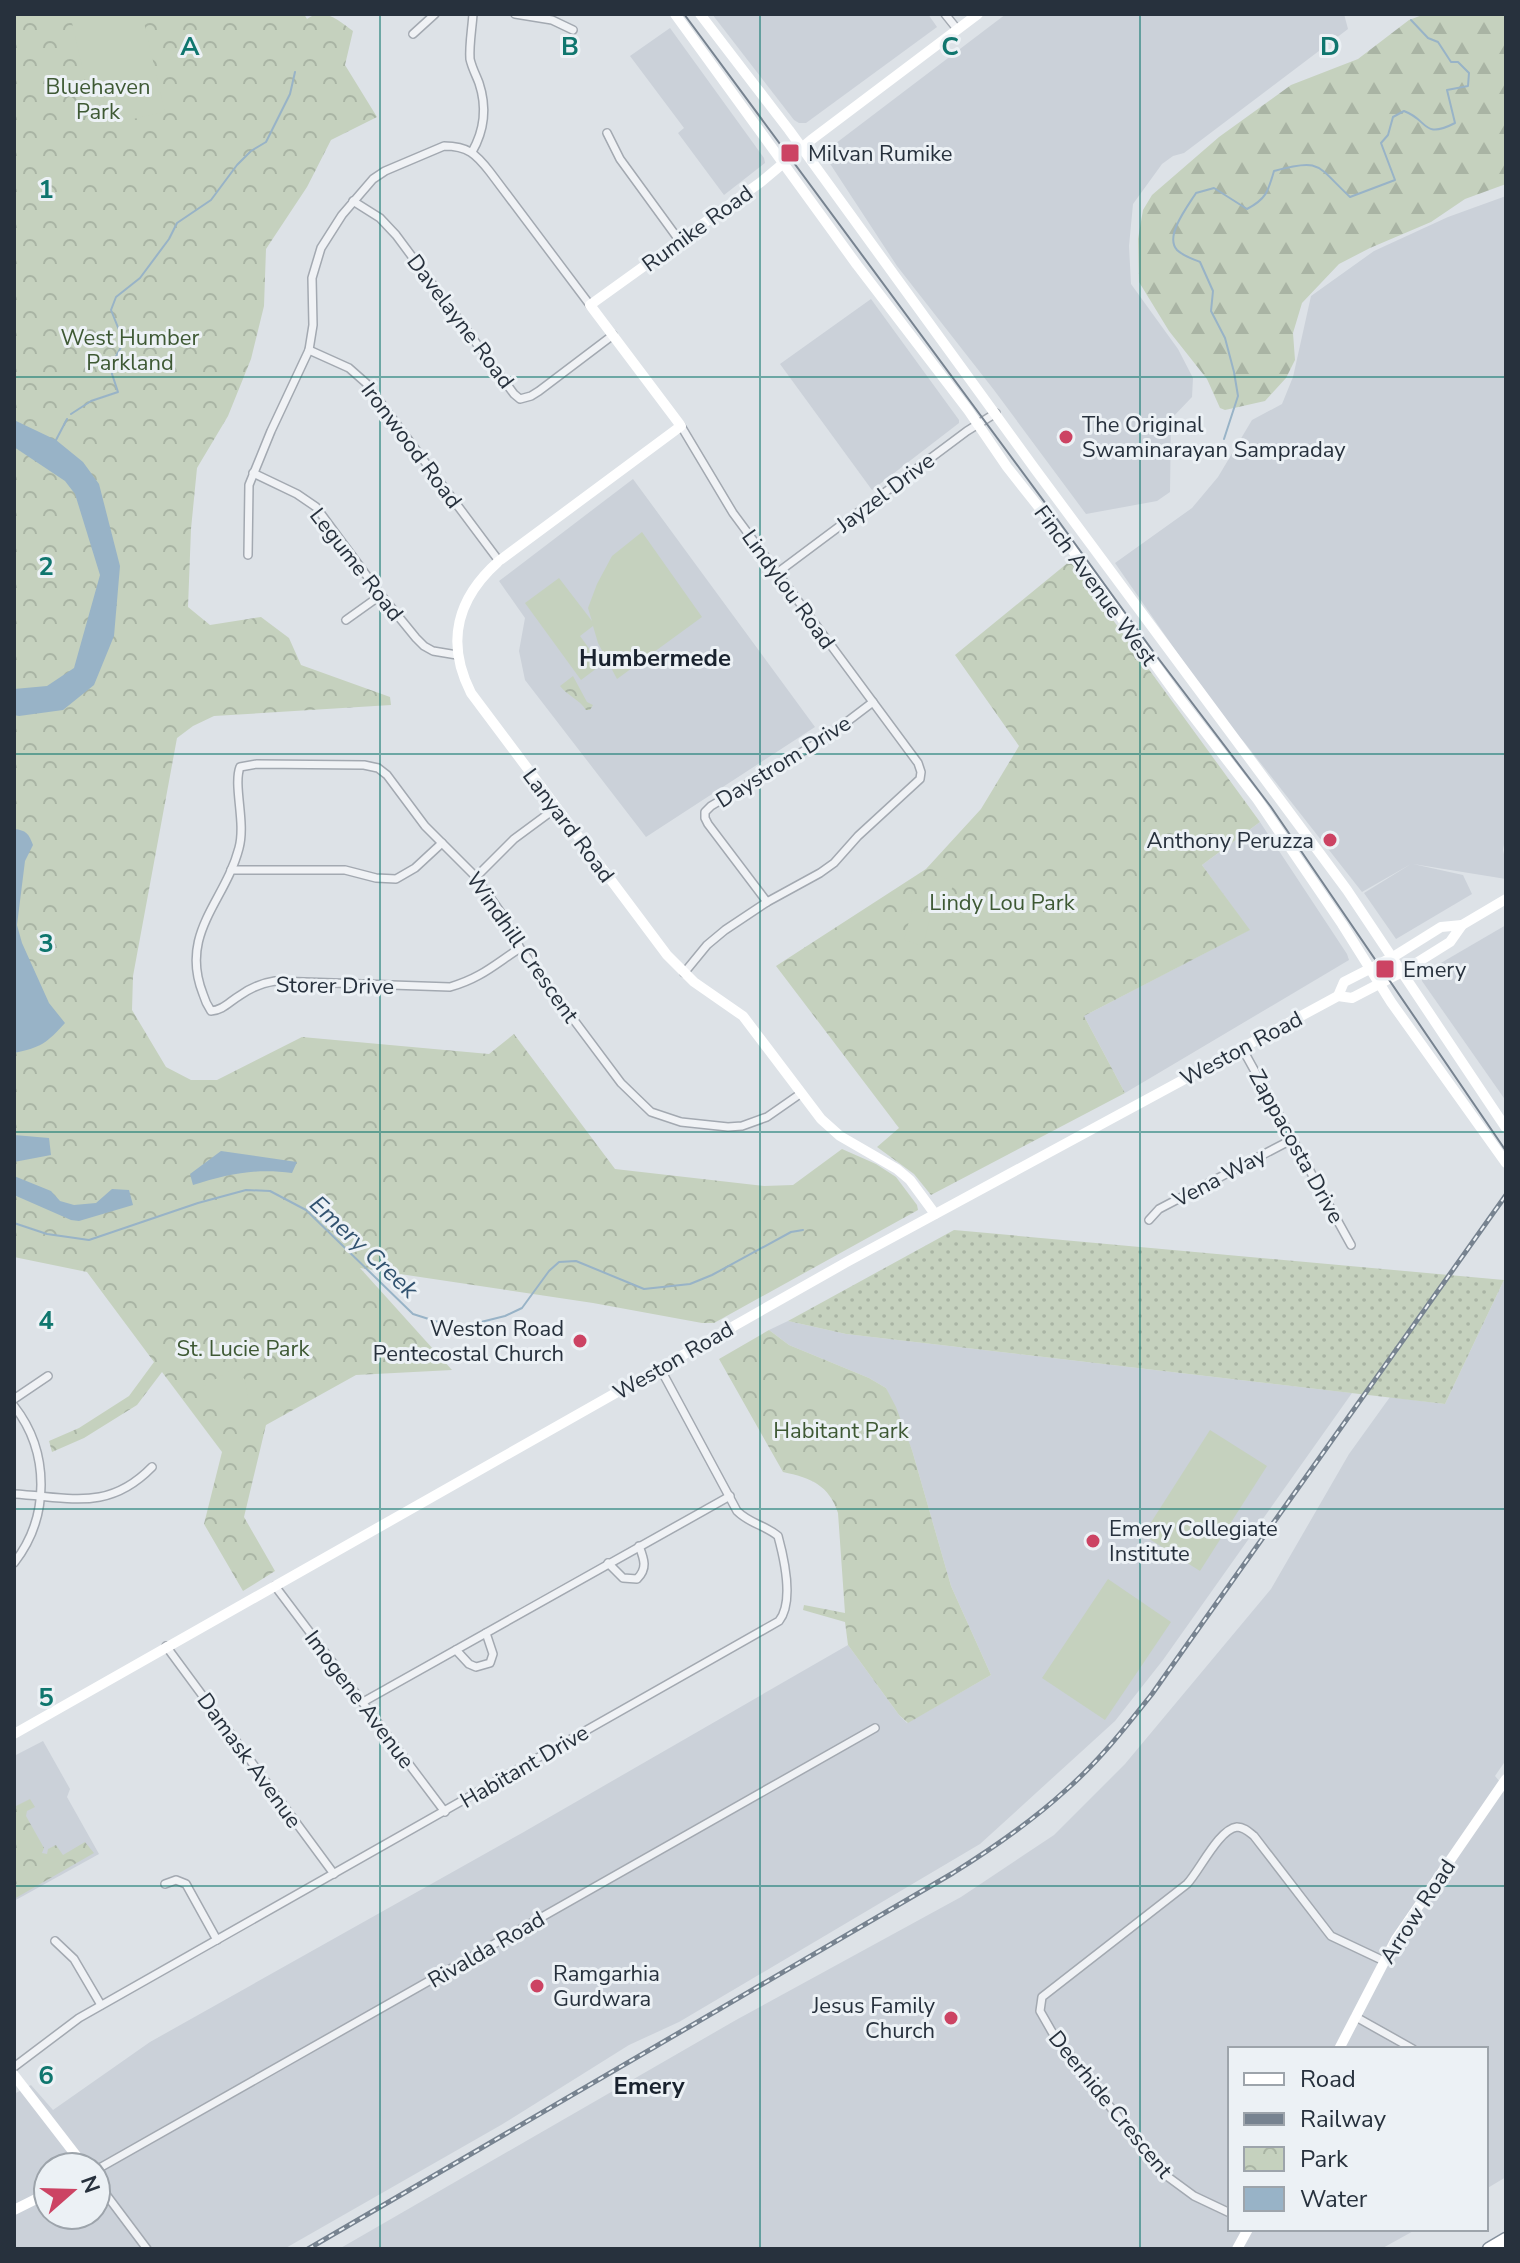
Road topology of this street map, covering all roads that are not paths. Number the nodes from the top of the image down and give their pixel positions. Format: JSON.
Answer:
{"nodes":[{"id":1,"x":435,"y":14,"type":"edge"},
{"id":2,"x":473,"y":14,"type":"edge"},
{"id":3,"x":515,"y":14,"type":"edge"},
{"id":4,"x":675,"y":14,"type":"edge"},
{"id":5,"x":700,"y":14,"type":"edge"},
{"id":6,"x":945,"y":14,"type":"edge"},
{"id":7,"x":978,"y":14,"type":"edge"},
{"id":8,"x":957,"y":29,"type":"junction"},
{"id":9,"x":573,"y":30,"type":"dead end"},
{"id":10,"x":413,"y":34,"type":"dead end"},
{"id":11,"x":607,"y":133,"type":"dead end"},
{"id":12,"x":801,"y":148,"type":"junction"},
{"id":13,"x":472,"y":152,"type":"junction"},
{"id":14,"x":782,"y":163,"type":"junction"},
{"id":15,"x":353,"y":201,"type":"junction"},
{"id":16,"x":679,"y":240,"type":"junction"},
{"id":17,"x":590,"y":305,"type":"junction"},
{"id":18,"x":613,"y":335,"type":"junction"},
{"id":19,"x":309,"y":350,"type":"junction"},
{"id":20,"x":996,"y":413,"type":"junction"},
{"id":21,"x":978,"y":423,"type":"junction"},
{"id":22,"x":681,"y":426,"type":"junction"},
{"id":23,"x":253,"y":473,"type":"junction"},
{"id":24,"x":248,"y":555,"type":"dead end"},
{"id":25,"x":499,"y":561,"type":"junction"},
{"id":26,"x":777,"y":573,"type":"junction"},
{"id":27,"x":381,"y":595,"type":"junction"},
{"id":28,"x":346,"y":620,"type":"dead end"},
{"id":29,"x":457,"y":655,"type":"junction"},
{"id":30,"x":873,"y":702,"type":"junction"},
{"id":31,"x":240,"y":767,"type":"joint"},
{"id":32,"x":556,"y":808,"type":"junction"},
{"id":33,"x":442,"y":843,"type":"junction"},
{"id":34,"x":231,"y":870,"type":"junction"},
{"id":35,"x":476,"y":877,"type":"junction"},
{"id":36,"x":1506,"y":899,"type":"edge"},
{"id":37,"x":767,"y":902,"type":"junction"},
{"id":38,"x":1462,"y":925,"type":"junction"},
{"id":39,"x":520,"y":948,"type":"junction"},
{"id":40,"x":1393,"y":957,"type":"junction"},
{"id":41,"x":1371,"y":968,"type":"junction"},
{"id":42,"x":1402,"y":972,"type":"junction"},
{"id":43,"x":684,"y":973,"type":"junction"},
{"id":44,"x":1379,"y":983,"type":"junction"},
{"id":45,"x":1338,"y":996,"type":"junction"},
{"id":46,"x":1242,"y":1048,"type":"junction"},
{"id":47,"x":800,"y":1094,"type":"junction"},
{"id":48,"x":1506,"y":1128,"type":"edge"},
{"id":49,"x":1293,"y":1139,"type":"junction"},
{"id":50,"x":1506,"y":1163,"type":"edge"},
{"id":51,"x":935,"y":1214,"type":"junction"},
{"id":52,"x":1149,"y":1220,"type":"dead end"},
{"id":53,"x":1351,"y":1245,"type":"dead end"},
{"id":54,"x":660,"y":1368,"type":"junction"},
{"id":55,"x":48,"y":1376,"type":"dead end"},
{"id":56,"x":14,"y":1399,"type":"edge"},
{"id":57,"x":14,"y":1406,"type":"edge"},
{"id":58,"x":152,"y":1467,"type":"dead end"},
{"id":59,"x":14,"y":1494,"type":"edge"},
{"id":60,"x":730,"y":1496,"type":"junction"},
{"id":61,"x":39,"y":1497,"type":"junction"},
{"id":62,"x":639,"y":1546,"type":"junction"},
{"id":63,"x":14,"y":1563,"type":"edge"},
{"id":64,"x":608,"y":1563,"type":"junction"},
{"id":65,"x":275,"y":1586,"type":"junction"},
{"id":66,"x":486,"y":1633,"type":"junction"},
{"id":67,"x":166,"y":1646,"type":"junction"},
{"id":68,"x":456,"y":1650,"type":"junction"},
{"id":69,"x":363,"y":1702,"type":"junction"},
{"id":70,"x":875,"y":1728,"type":"dead end"},
{"id":71,"x":14,"y":1734,"type":"edge"},
{"id":72,"x":1506,"y":1779,"type":"edge"},
{"id":73,"x":445,"y":1812,"type":"junction"},
{"id":74,"x":334,"y":1874,"type":"junction"},
{"id":75,"x":165,"y":1884,"type":"dead end"},
{"id":76,"x":217,"y":1940,"type":"junction"},
{"id":77,"x":55,"y":1941,"type":"dead end"},
{"id":78,"x":1384,"y":1961,"type":"junction"},
{"id":79,"x":101,"y":2005,"type":"junction"},
{"id":80,"x":1356,"y":2017,"type":"junction"},
{"id":81,"x":1340,"y":2047,"type":"edge"},
{"id":82,"x":1409,"y":2047,"type":"edge"},
{"id":83,"x":14,"y":2067,"type":"edge"},
{"id":84,"x":14,"y":2075,"type":"edge"},
{"id":85,"x":73,"y":2151,"type":"edge"},
{"id":86,"x":112,"y":2161,"type":"edge"},
{"id":87,"x":32,"y":2201,"type":"edge"},
{"id":88,"x":112,"y":2202,"type":"edge"},
{"id":89,"x":14,"y":2210,"type":"edge"},
{"id":90,"x":1228,"y":2212,"type":"edge"},
{"id":91,"x":1247,"y":2231,"type":"edge"},
{"id":92,"x":1506,"y":2239,"type":"edge"},
{"id":93,"x":147,"y":2249,"type":"edge"},
{"id":94,"x":1237,"y":2249,"type":"edge"},
{"id":95,"x":1489,"y":2249,"type":"edge"}],
"edges":[{"from":1,"to":10,"type":"street"},
{"from":2,"to":13,"type":"street"},
{"from":3,"to":9,"type":"street"},
{"from":4,"to":14,"type":"main road","name":"Finch Avenue West"},
{"from":5,"to":12,"type":"main road","name":"Finch Avenue West"},
{"from":6,"to":8,"type":"street"},
{"from":7,"to":8,"type":"main road","name":"Rumike Road"},
{"from":8,"to":12,"type":"main road","name":"Rumike Road"},
{"from":11,"to":16,"type":"street"},
{"from":12,"to":14,"type":"main road","name":"Rumike Road"},
{"from":12,"to":20,"type":"main road","name":"Finch Avenue West"},
{"from":13,"to":15,"type":"street"},
{"from":13,"to":17,"type":"street","name":"Lindylou Road"},
{"from":14,"to":16,"type":"main road","name":"Rumike Road"},
{"from":14,"to":21,"type":"main road","name":"Finch Avenue West"},
{"from":15,"to":18,"type":"street","name":"Davelayne Road"},
{"from":15,"to":19,"type":"street"},
{"from":16,"to":17,"type":"main road","name":"Rumike Road"},
{"from":17,"to":18,"type":"main road","name":"Lindylou Road"},
{"from":18,"to":22,"type":"main road","name":"Lindylou Road"},
{"from":19,"to":23,"type":"street"},
{"from":19,"to":25,"type":"street","name":"Ironwood Road"},
{"from":20,"to":21,"type":"street","name":"Jayzel Drive"},
{"from":20,"to":40,"type":"main road","name":"Finch Avenue West"},
{"from":21,"to":26,"type":"street","name":"Jayzel Drive"},
{"from":21,"to":41,"type":"main road","name":"Finch Avenue West"},
{"from":22,"to":25,"type":"main road","name":"Lanyard Road"},
{"from":22,"to":26,"type":"street","name":"Lindylou Road"},
{"from":23,"to":24,"type":"street"},
{"from":23,"to":27,"type":"street","name":"Legume Road"},
{"from":25,"to":29,"type":"main road","name":"Lanyard Road"},
{"from":26,"to":30,"type":"street","name":"Lindylou Road"},
{"from":27,"to":28,"type":"street"},
{"from":27,"to":29,"type":"street","name":"Legume Road"},
{"from":29,"to":32,"type":"main road","name":"Lanyard Road"},
{"from":30,"to":37,"type":"street","name":"Lindylou Road"},
{"from":30,"to":37,"type":"street","name":"Daystrom Drive"},
{"from":31,"to":33,"type":"street","name":"Windhill Crescent"},
{"from":31,"to":34,"type":"street","name":"Storer Drive"},
{"from":32,"to":35,"type":"street"},
{"from":32,"to":43,"type":"main road","name":"Lanyard Road"},
{"from":33,"to":34,"type":"street"},
{"from":33,"to":35,"type":"street","name":"Windhill Crescent"},
{"from":34,"to":39,"type":"street","name":"Storer Drive"},
{"from":35,"to":39,"type":"street","name":"Windhill Crescent"},
{"from":36,"to":38,"type":"main road","name":"Weston Road"},
{"from":37,"to":43,"type":"street","name":"Lindylou Road"},
{"from":38,"to":40,"type":"main road","name":"Weston Road"},
{"from":38,"to":42,"type":"main road","name":"Weston Road"},
{"from":39,"to":47,"type":"street","name":"Windhill Crescent"},
{"from":40,"to":41,"type":"main road","name":"Weston Road"},
{"from":40,"to":42,"type":"main road","name":"Finch Avenue West"},
{"from":41,"to":44,"type":"main road","name":"Finch Avenue West"},
{"from":41,"to":45,"type":"main road","name":"Weston Road"},
{"from":42,"to":44,"type":"main road","name":"Weston Road"},
{"from":42,"to":48,"type":"main road","name":"Finch Avenue West"},
{"from":43,"to":47,"type":"main road","name":"Lanyard Road"},
{"from":44,"to":45,"type":"main road","name":"Weston Road"},
{"from":44,"to":50,"type":"main road","name":"Finch Avenue West"},
{"from":45,"to":46,"type":"main road","name":"Weston Road"},
{"from":46,"to":49,"type":"street","name":"Zappacosta Drive"},
{"from":46,"to":51,"type":"main road","name":"Weston Road"},
{"from":47,"to":51,"type":"main road","name":"Lanyard Road"},
{"from":49,"to":52,"type":"street","name":"Vena Way"},
{"from":49,"to":53,"type":"street","name":"Zappacosta Drive"},
{"from":51,"to":54,"type":"main road","name":"Weston Road"},
{"from":54,"to":60,"type":"street","name":"Habitant Drive"},
{"from":54,"to":65,"type":"main road","name":"Weston Road"},
{"from":55,"to":56,"type":"street"},
{"from":57,"to":61,"type":"street"},
{"from":58,"to":61,"type":"street"},
{"from":59,"to":61,"type":"street"},
{"from":60,"to":62,"type":"street"},
{"from":60,"to":73,"type":"street","name":"Habitant Drive"},
{"from":61,"to":63,"type":"street"},
{"from":62,"to":64,"type":"street"},
{"from":62,"to":64,"type":"street"},
{"from":64,"to":66,"type":"street"},
{"from":65,"to":67,"type":"main road","name":"Weston Road"},
{"from":65,"to":69,"type":"street","name":"Imogene Avenue"},
{"from":66,"to":68,"type":"street"},
{"from":66,"to":68,"type":"street"},
{"from":67,"to":71,"type":"main road","name":"Weston Road"},
{"from":67,"to":74,"type":"street","name":"Damask Avenue"},
{"from":68,"to":69,"type":"street"},
{"from":69,"to":73,"type":"street","name":"Imogene Avenue"},
{"from":70,"to":86,"type":"street","name":"Rivalda Road"},
{"from":72,"to":78,"type":"main road","name":"Arrow Road"},
{"from":73,"to":74,"type":"street","name":"Habitant Drive"},
{"from":74,"to":76,"type":"street","name":"Habitant Drive"},
{"from":75,"to":76,"type":"street"},
{"from":76,"to":79,"type":"street","name":"Habitant Drive"},
{"from":77,"to":79,"type":"street"},
{"from":78,"to":80,"type":"main road","name":"Arrow Road"},
{"from":78,"to":90,"type":"street","name":"Deerhide Crescent"},
{"from":79,"to":83,"type":"street","name":"Habitant Drive"},
{"from":80,"to":81,"type":"main road","name":"Arrow Road"},
{"from":80,"to":82,"type":"street"},
{"from":84,"to":85,"type":"main road"},
{"from":87,"to":89,"type":"main road"},
{"from":88,"to":93,"type":"street"},
{"from":91,"to":94,"type":"main road"},
{"from":92,"to":95,"type":"highway"}]}
